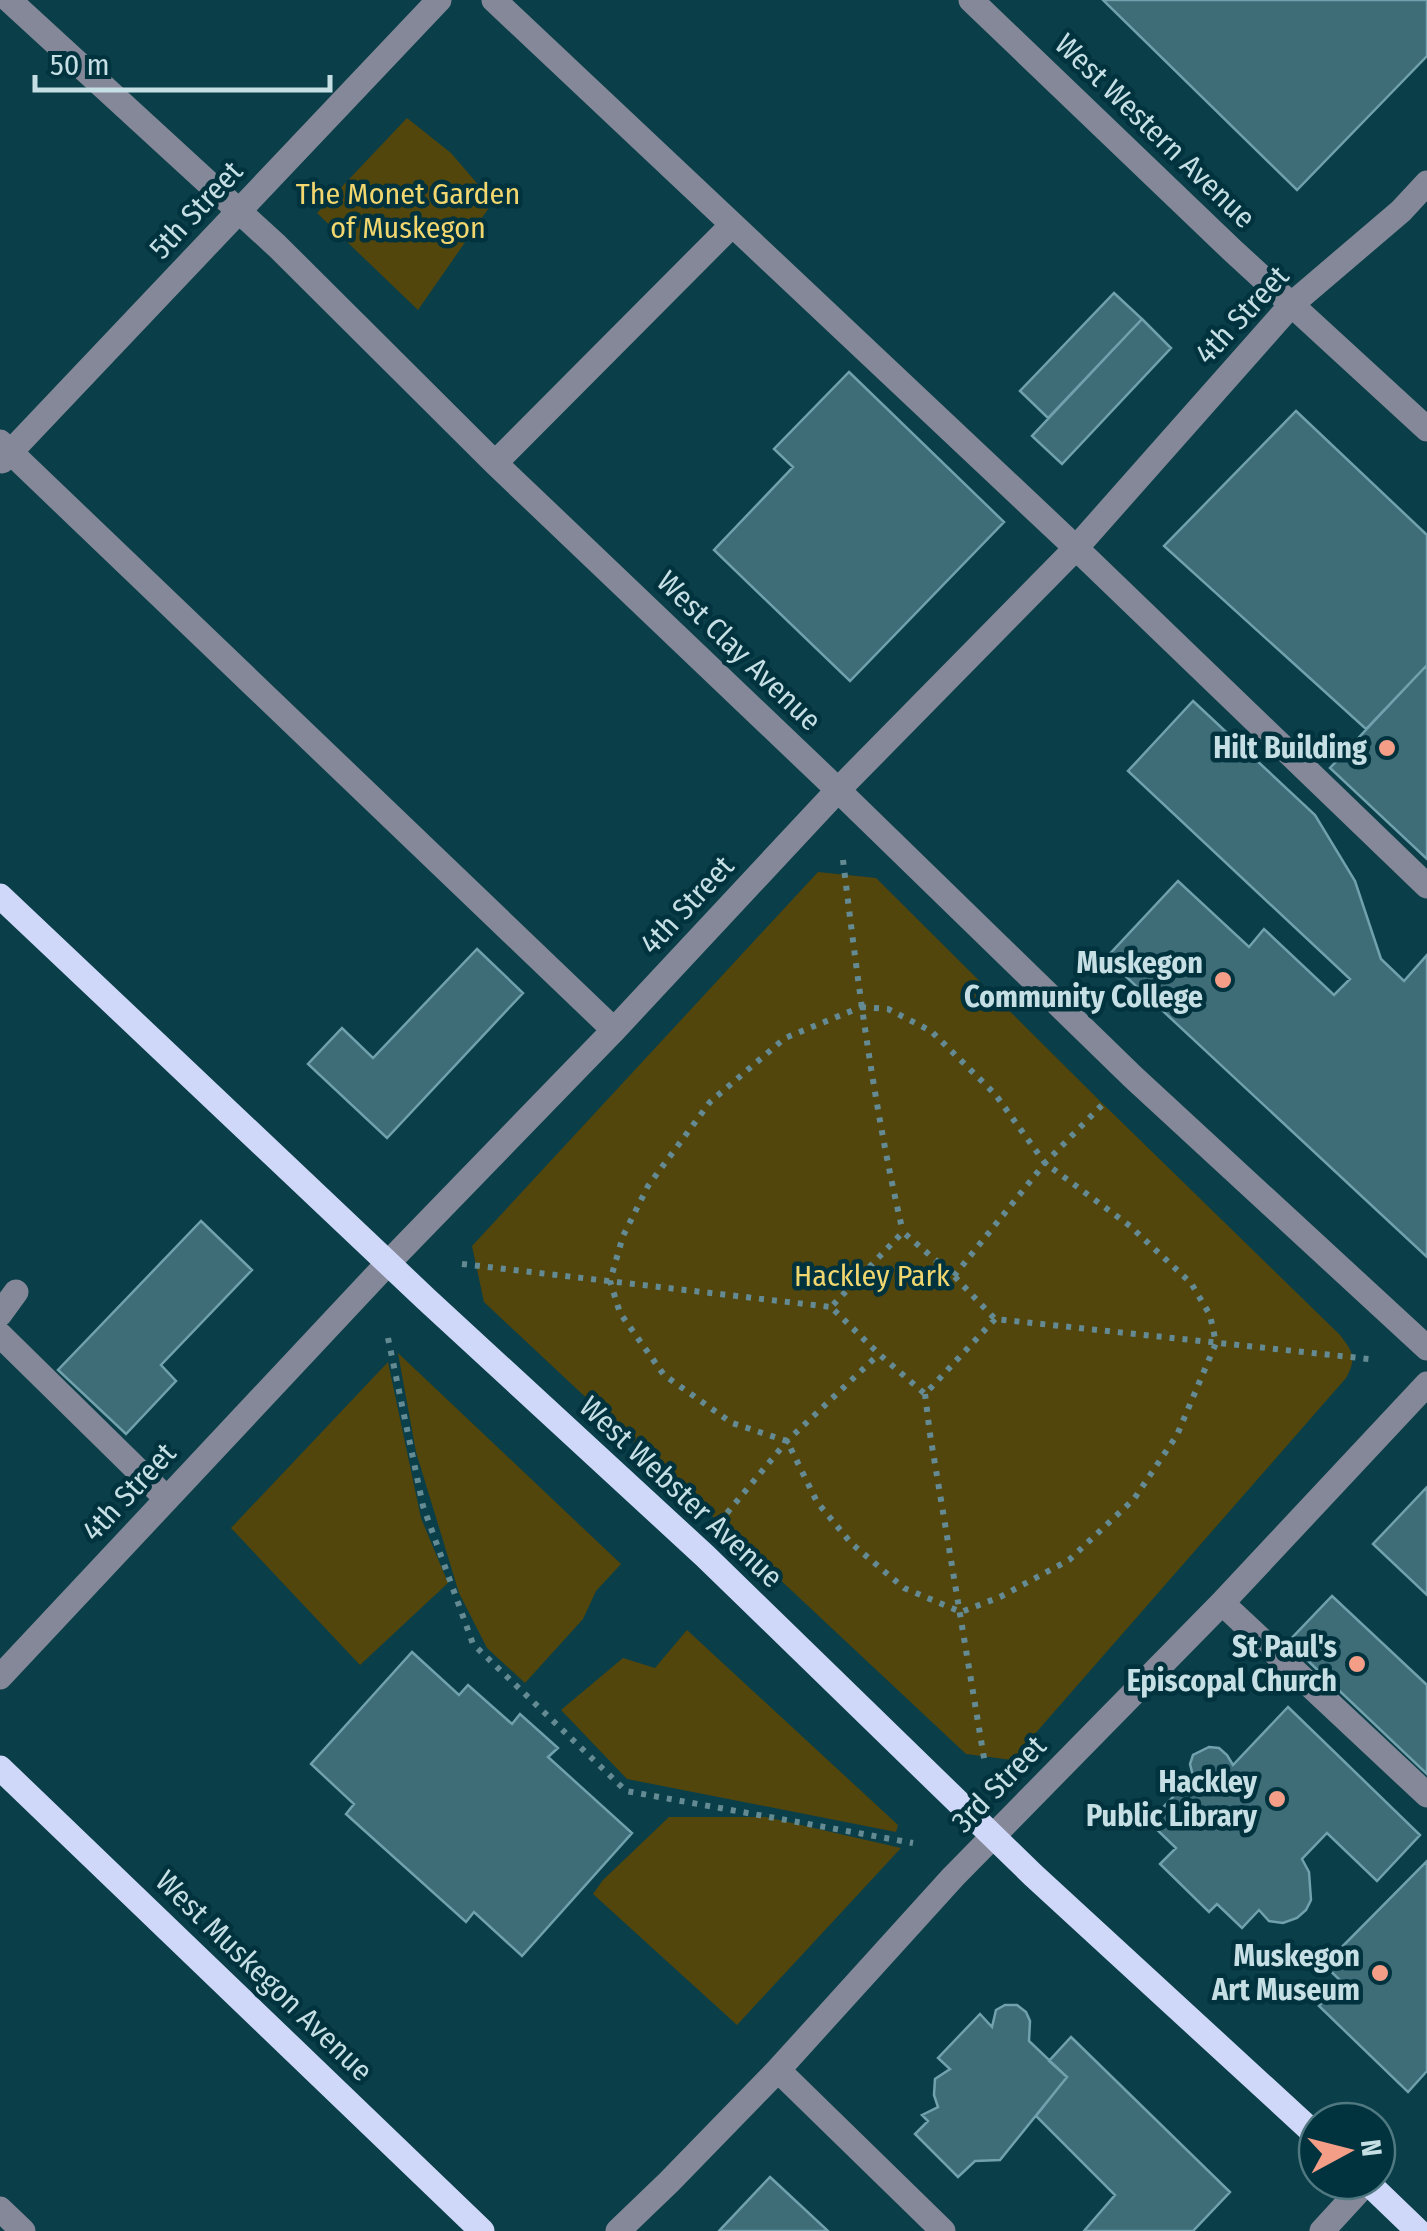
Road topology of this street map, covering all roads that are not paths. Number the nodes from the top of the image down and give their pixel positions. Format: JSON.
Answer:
{"nodes":[{"id":1,"x":9,"y":0,"type":"edge"},
{"id":2,"x":438,"y":0,"type":"edge"},
{"id":3,"x":494,"y":0,"type":"edge"},
{"id":4,"x":971,"y":0,"type":"edge"},
{"id":5,"x":1427,"y":184,"type":"edge"},
{"id":6,"x":240,"y":211,"type":"junction"},
{"id":7,"x":732,"y":225,"type":"junction"},
{"id":8,"x":1292,"y":304,"type":"junction"},
{"id":9,"x":1427,"y":429,"type":"edge"},
{"id":10,"x":4,"y":452,"type":"edge"},
{"id":11,"x":496,"y":463,"type":"junction"},
{"id":12,"x":1076,"y":548,"type":"junction"},
{"id":13,"x":838,"y":790,"type":"junction"},
{"id":14,"x":1427,"y":886,"type":"edge"},
{"id":15,"x":0,"y":896,"type":"edge"},
{"id":16,"x":614,"y":1030,"type":"junction"},
{"id":17,"x":389,"y":1262,"type":"junction"},
{"id":18,"x":16,"y":1292,"type":"dead end"},
{"id":19,"x":0,"y":1314,"type":"edge"},
{"id":20,"x":0,"y":1335,"type":"edge"},
{"id":21,"x":1427,"y":1348,"type":"edge"},
{"id":22,"x":1427,"y":1384,"type":"edge"},
{"id":23,"x":166,"y":1499,"type":"junction"},
{"id":24,"x":1222,"y":1603,"type":"junction"},
{"id":25,"x":0,"y":1677,"type":"edge"},
{"id":26,"x":0,"y":1768,"type":"edge"},
{"id":27,"x":1427,"y":1795,"type":"edge"},
{"id":28,"x":992,"y":1836,"type":"junction"},
{"id":29,"x":778,"y":2070,"type":"junction"},
{"id":30,"x":1297,"y":2118,"type":"edge"},
{"id":31,"x":1350,"y":2201,"type":"edge"},
{"id":32,"x":1387,"y":2201,"type":"edge"},
{"id":33,"x":0,"y":2209,"type":"edge"},
{"id":34,"x":22,"y":2231,"type":"edge"},
{"id":35,"x":482,"y":2231,"type":"edge"},
{"id":36,"x":618,"y":2231,"type":"edge"},
{"id":37,"x":942,"y":2231,"type":"edge"},
{"id":38,"x":1322,"y":2231,"type":"edge"},
{"id":39,"x":1418,"y":2231,"type":"edge"}],
"edges":[{"from":1,"to":6,"type":"street","name":"West Clay Avenue"},
{"from":2,"to":6,"type":"street","name":"5th Street"},
{"from":3,"to":7,"type":"street"},
{"from":4,"to":8,"type":"street","name":"West Western Avenue"},
{"from":5,"to":8,"type":"street","name":"4th Street"},
{"from":6,"to":10,"type":"street","name":"5th Street"},
{"from":6,"to":11,"type":"street","name":"West Clay Avenue"},
{"from":7,"to":11,"type":"street"},
{"from":7,"to":12,"type":"street"},
{"from":8,"to":9,"type":"street","name":"West Western Avenue"},
{"from":8,"to":12,"type":"street","name":"4th Street"},
{"from":10,"to":16,"type":"street"},
{"from":11,"to":13,"type":"street","name":"West Clay Avenue"},
{"from":12,"to":13,"type":"street","name":"4th Street"},
{"from":12,"to":14,"type":"street"},
{"from":13,"to":16,"type":"street","name":"4th Street"},
{"from":13,"to":21,"type":"street","name":"West Clay Avenue"},
{"from":15,"to":17,"type":"main road","name":"West Webster Avenue"},
{"from":16,"to":17,"type":"street","name":"4th Street"},
{"from":17,"to":23,"type":"street","name":"4th Street"},
{"from":17,"to":28,"type":"main road","name":"West Webster Avenue"},
{"from":18,"to":19,"type":"street"},
{"from":20,"to":23,"type":"street"},
{"from":22,"to":24,"type":"street","name":"3rd Street"},
{"from":23,"to":25,"type":"street","name":"4th Street"},
{"from":24,"to":27,"type":"street"},
{"from":24,"to":28,"type":"street","name":"3rd Street"},
{"from":26,"to":35,"type":"main road","name":"West Muskegon Avenue"},
{"from":28,"to":29,"type":"street","name":"3rd Street"},
{"from":28,"to":30,"type":"main road","name":"West Webster Avenue"},
{"from":29,"to":36,"type":"street","name":"3rd Street"},
{"from":29,"to":37,"type":"street"},
{"from":31,"to":38,"type":"street"},
{"from":32,"to":39,"type":"main road"},
{"from":33,"to":34,"type":"street"}]}
